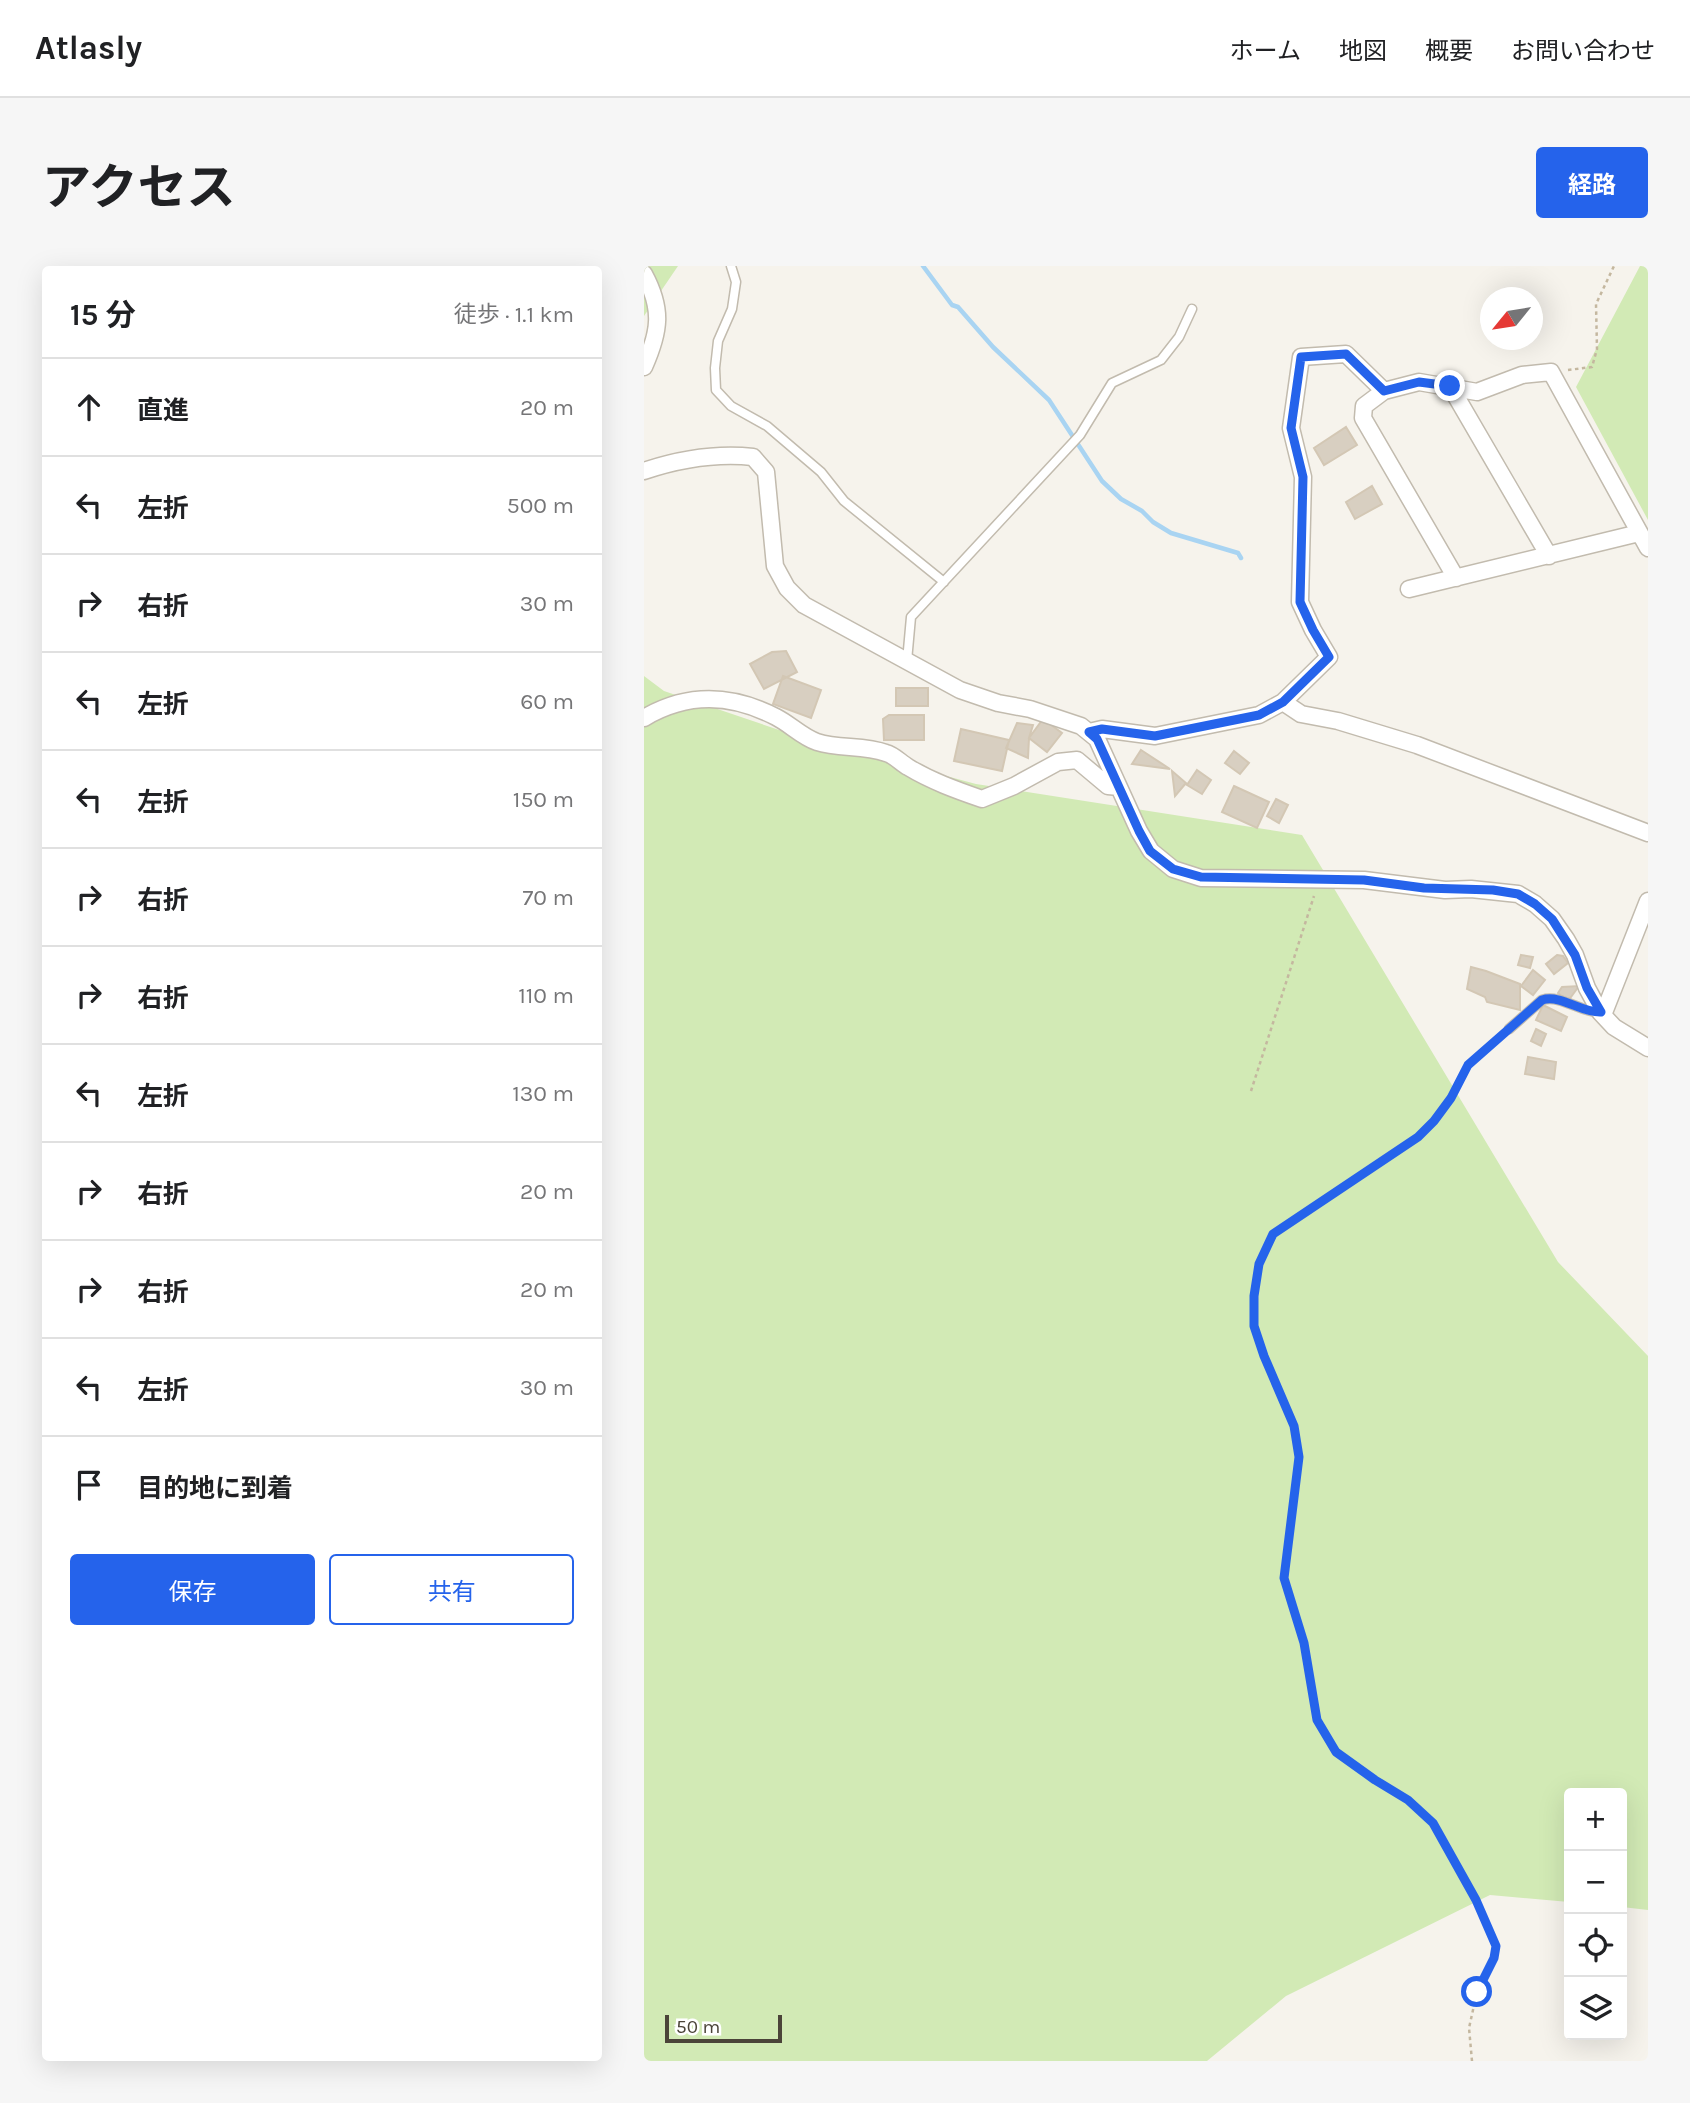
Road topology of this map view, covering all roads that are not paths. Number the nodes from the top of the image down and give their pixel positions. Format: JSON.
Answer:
{"nodes":[{"id":1,"x":731,"y":266,"type":"edge"},
{"id":2,"x":644,"y":274,"type":"edge"},
{"id":3,"x":1192,"y":309,"type":"dead end"},
{"id":4,"x":644,"y":367,"type":"edge"},
{"id":5,"x":1450,"y":386,"type":"junction"},
{"id":6,"x":1384,"y":391,"type":"junction"},
{"id":7,"x":644,"y":471,"type":"edge"},
{"id":8,"x":1639,"y":533,"type":"junction"},
{"id":9,"x":1648,"y":548,"type":"edge"},
{"id":10,"x":1549,"y":556,"type":"junction"},
{"id":11,"x":1456,"y":578,"type":"junction"},
{"id":12,"x":944,"y":582,"type":"junction"},
{"id":13,"x":1409,"y":589,"type":"dead end"},
{"id":14,"x":907,"y":661,"type":"junction"},
{"id":15,"x":1283,"y":702,"type":"junction"},
{"id":16,"x":644,"y":718,"type":"edge"},
{"id":17,"x":1089,"y":732,"type":"junction"},
{"id":18,"x":1119,"y":788,"type":"junction"},
{"id":19,"x":1648,"y":833,"type":"edge"},
{"id":20,"x":1648,"y":901,"type":"edge"},
{"id":21,"x":1602,"y":1013,"type":"junction"},
{"id":22,"x":1509,"y":1029,"type":"road end"},
{"id":23,"x":1648,"y":1048,"type":"edge"}],
"edges":[{"from":1,"to":12,"type":"lane"},
{"from":2,"to":4,"type":"street"},
{"from":3,"to":12,"type":"lane"},
{"from":5,"to":6,"type":"street"},
{"from":5,"to":8,"type":"street"},
{"from":5,"to":10,"type":"street"},
{"from":6,"to":11,"type":"street"},
{"from":6,"to":15,"type":"street"},
{"from":7,"to":14,"type":"street"},
{"from":8,"to":9,"type":"street"},
{"from":8,"to":10,"type":"street"},
{"from":10,"to":11,"type":"street"},
{"from":11,"to":13,"type":"street"},
{"from":12,"to":14,"type":"lane"},
{"from":14,"to":17,"type":"street"},
{"from":15,"to":17,"type":"street"},
{"from":15,"to":19,"type":"street"},
{"from":16,"to":18,"type":"street"},
{"from":17,"to":18,"type":"street"},
{"from":18,"to":21,"type":"street"},
{"from":20,"to":21,"type":"street"},
{"from":21,"to":22,"type":"lane"},
{"from":21,"to":23,"type":"street"}]}
